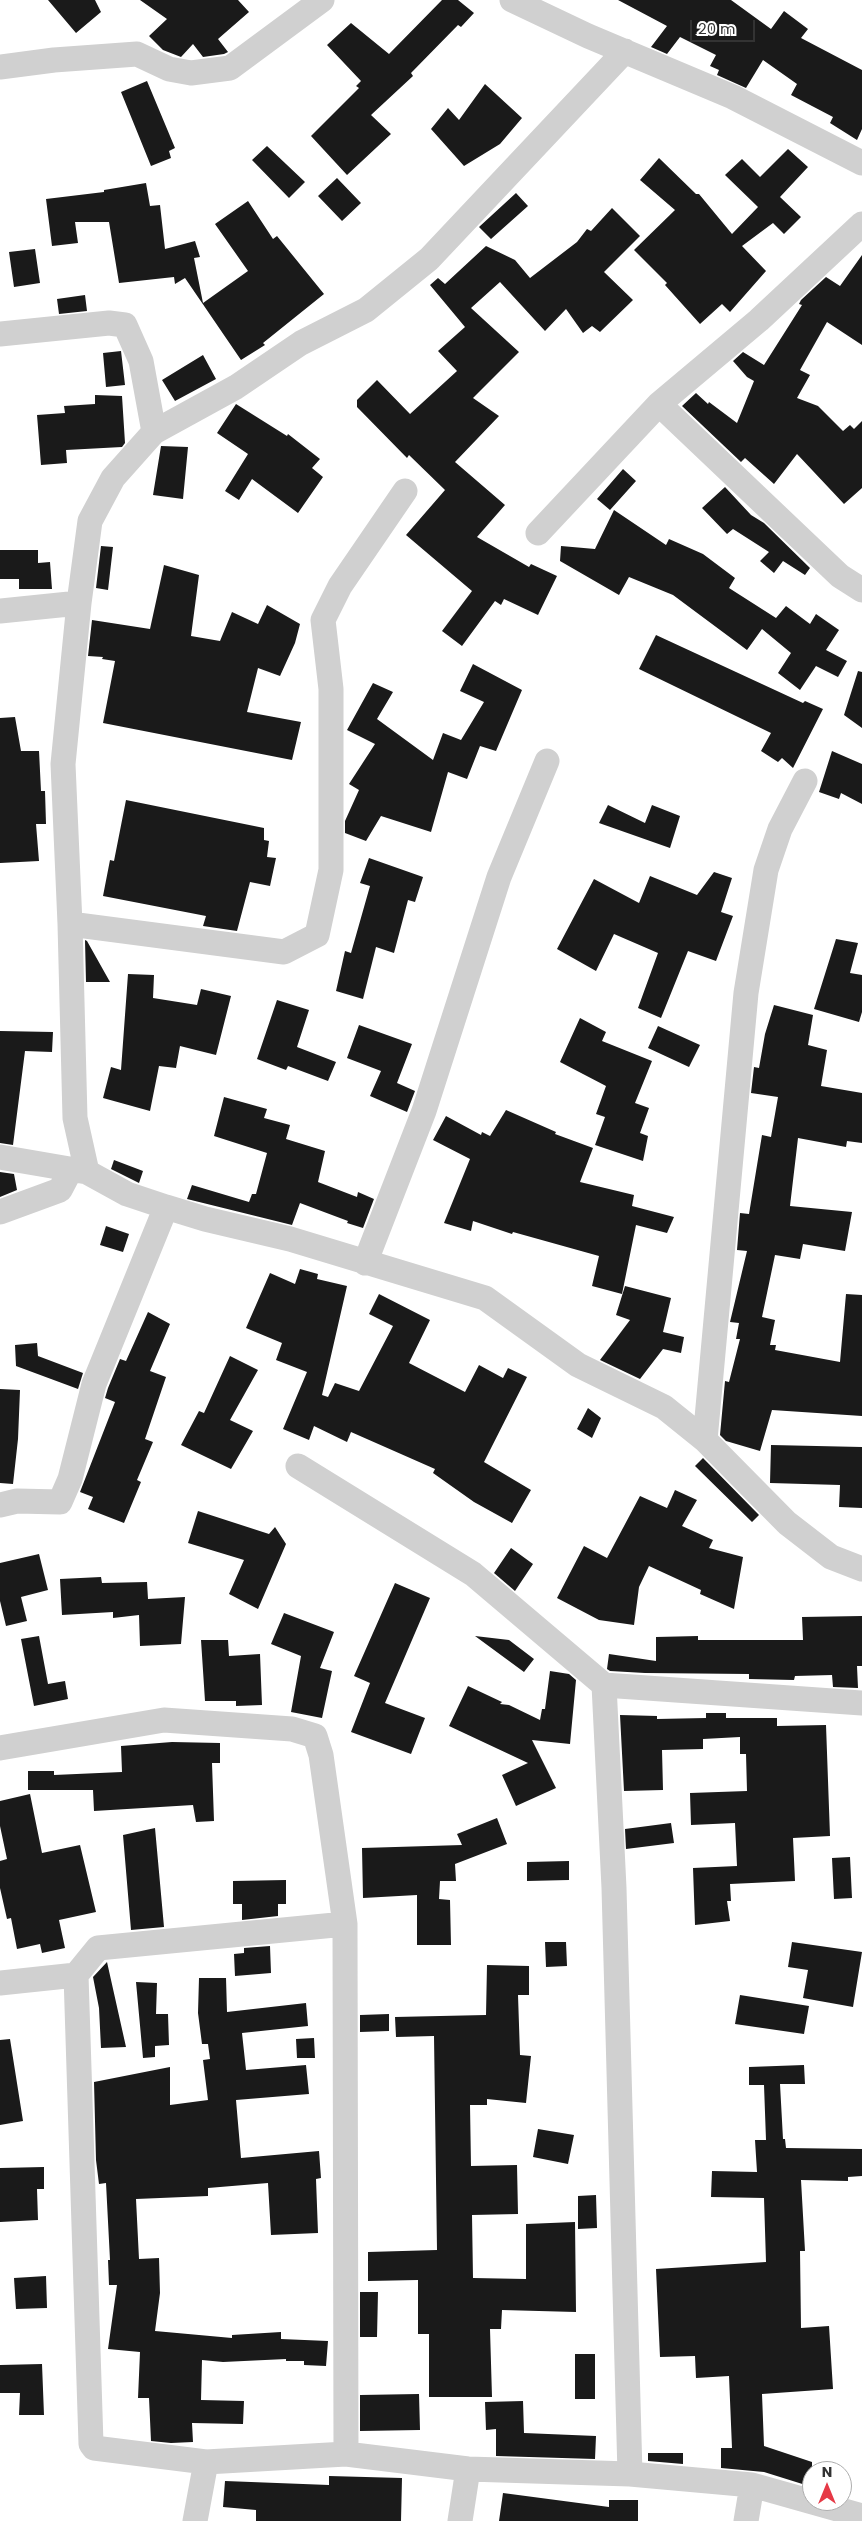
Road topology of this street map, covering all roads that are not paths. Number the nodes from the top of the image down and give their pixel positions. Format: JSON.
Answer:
{"nodes":[{"id":1,"x":322,"y":0,"type":"edge"},
{"id":2,"x":512,"y":0,"type":"edge"},
{"id":3,"x":624,"y":51,"type":"junction"},
{"id":4,"x":0,"y":68,"type":"edge"},
{"id":5,"x":862,"y":162,"type":"edge"},
{"id":6,"x":862,"y":224,"type":"edge"},
{"id":7,"x":0,"y":334,"type":"edge"},
{"id":8,"x":659,"y":404,"type":"junction"},
{"id":9,"x":154,"y":432,"type":"junction"},
{"id":10,"x":405,"y":491,"type":"dead end"},
{"id":11,"x":538,"y":533,"type":"dead end"},
{"id":12,"x":862,"y":590,"type":"edge"},
{"id":13,"x":79,"y":603,"type":"junction"},
{"id":14,"x":0,"y":611,"type":"edge"},
{"id":15,"x":547,"y":761,"type":"dead end"},
{"id":16,"x":805,"y":781,"type":"dead end"},
{"id":17,"x":70,"y":924,"type":"junction"},
{"id":18,"x":0,"y":1157,"type":"edge"},
{"id":19,"x":78,"y":1172,"type":"junction"},
{"id":20,"x":166,"y":1207,"type":"junction"},
{"id":21,"x":0,"y":1212,"type":"edge"},
{"id":22,"x":365,"y":1263,"type":"junction"},
{"id":23,"x":705,"y":1440,"type":"junction"},
{"id":24,"x":298,"y":1466,"type":"dead end"},
{"id":25,"x":0,"y":1506,"type":"edge"},
{"id":26,"x":862,"y":1569,"type":"edge"},
{"id":27,"x":604,"y":1685,"type":"junction"},
{"id":28,"x":862,"y":1703,"type":"edge"},
{"id":29,"x":0,"y":1748,"type":"edge"},
{"id":30,"x":345,"y":1924,"type":"junction"},
{"id":31,"x":76,"y":1975,"type":"junction"},
{"id":32,"x":0,"y":1983,"type":"edge"},
{"id":33,"x":346,"y":2454,"type":"junction"},
{"id":34,"x":206,"y":2462,"type":"junction"},
{"id":35,"x":468,"y":2469,"type":"junction"},
{"id":36,"x":630,"y":2474,"type":"junction"},
{"id":37,"x":752,"y":2485,"type":"junction"},
{"id":38,"x":862,"y":2516,"type":"edge"},
{"id":39,"x":195,"y":2521,"type":"edge"},
{"id":40,"x":460,"y":2521,"type":"edge"},
{"id":41,"x":746,"y":2521,"type":"edge"}],
"edges":[{"from":1,"to":4,"type":"street"},
{"from":2,"to":3,"type":"street"},
{"from":3,"to":5,"type":"street"},
{"from":3,"to":9,"type":"street"},
{"from":6,"to":8,"type":"street"},
{"from":7,"to":9,"type":"street"},
{"from":8,"to":11,"type":"street"},
{"from":8,"to":12,"type":"street"},
{"from":9,"to":13,"type":"street"},
{"from":10,"to":17,"type":"street"},
{"from":13,"to":14,"type":"street"},
{"from":13,"to":17,"type":"street"},
{"from":15,"to":22,"type":"street"},
{"from":16,"to":23,"type":"street"},
{"from":17,"to":19,"type":"street"},
{"from":18,"to":19,"type":"street"},
{"from":19,"to":20,"type":"street"},
{"from":19,"to":21,"type":"street"},
{"from":20,"to":22,"type":"street"},
{"from":20,"to":25,"type":"street"},
{"from":22,"to":23,"type":"street"},
{"from":23,"to":26,"type":"street"},
{"from":24,"to":27,"type":"street"},
{"from":27,"to":28,"type":"street"},
{"from":27,"to":36,"type":"street"},
{"from":29,"to":30,"type":"street"},
{"from":30,"to":31,"type":"street"},
{"from":30,"to":33,"type":"street"},
{"from":31,"to":32,"type":"street"},
{"from":31,"to":34,"type":"street"},
{"from":33,"to":34,"type":"street"},
{"from":33,"to":35,"type":"street"},
{"from":34,"to":39,"type":"street"},
{"from":35,"to":36,"type":"street"},
{"from":35,"to":40,"type":"street"},
{"from":36,"to":37,"type":"street"},
{"from":37,"to":38,"type":"street"},
{"from":37,"to":41,"type":"street"}]}
